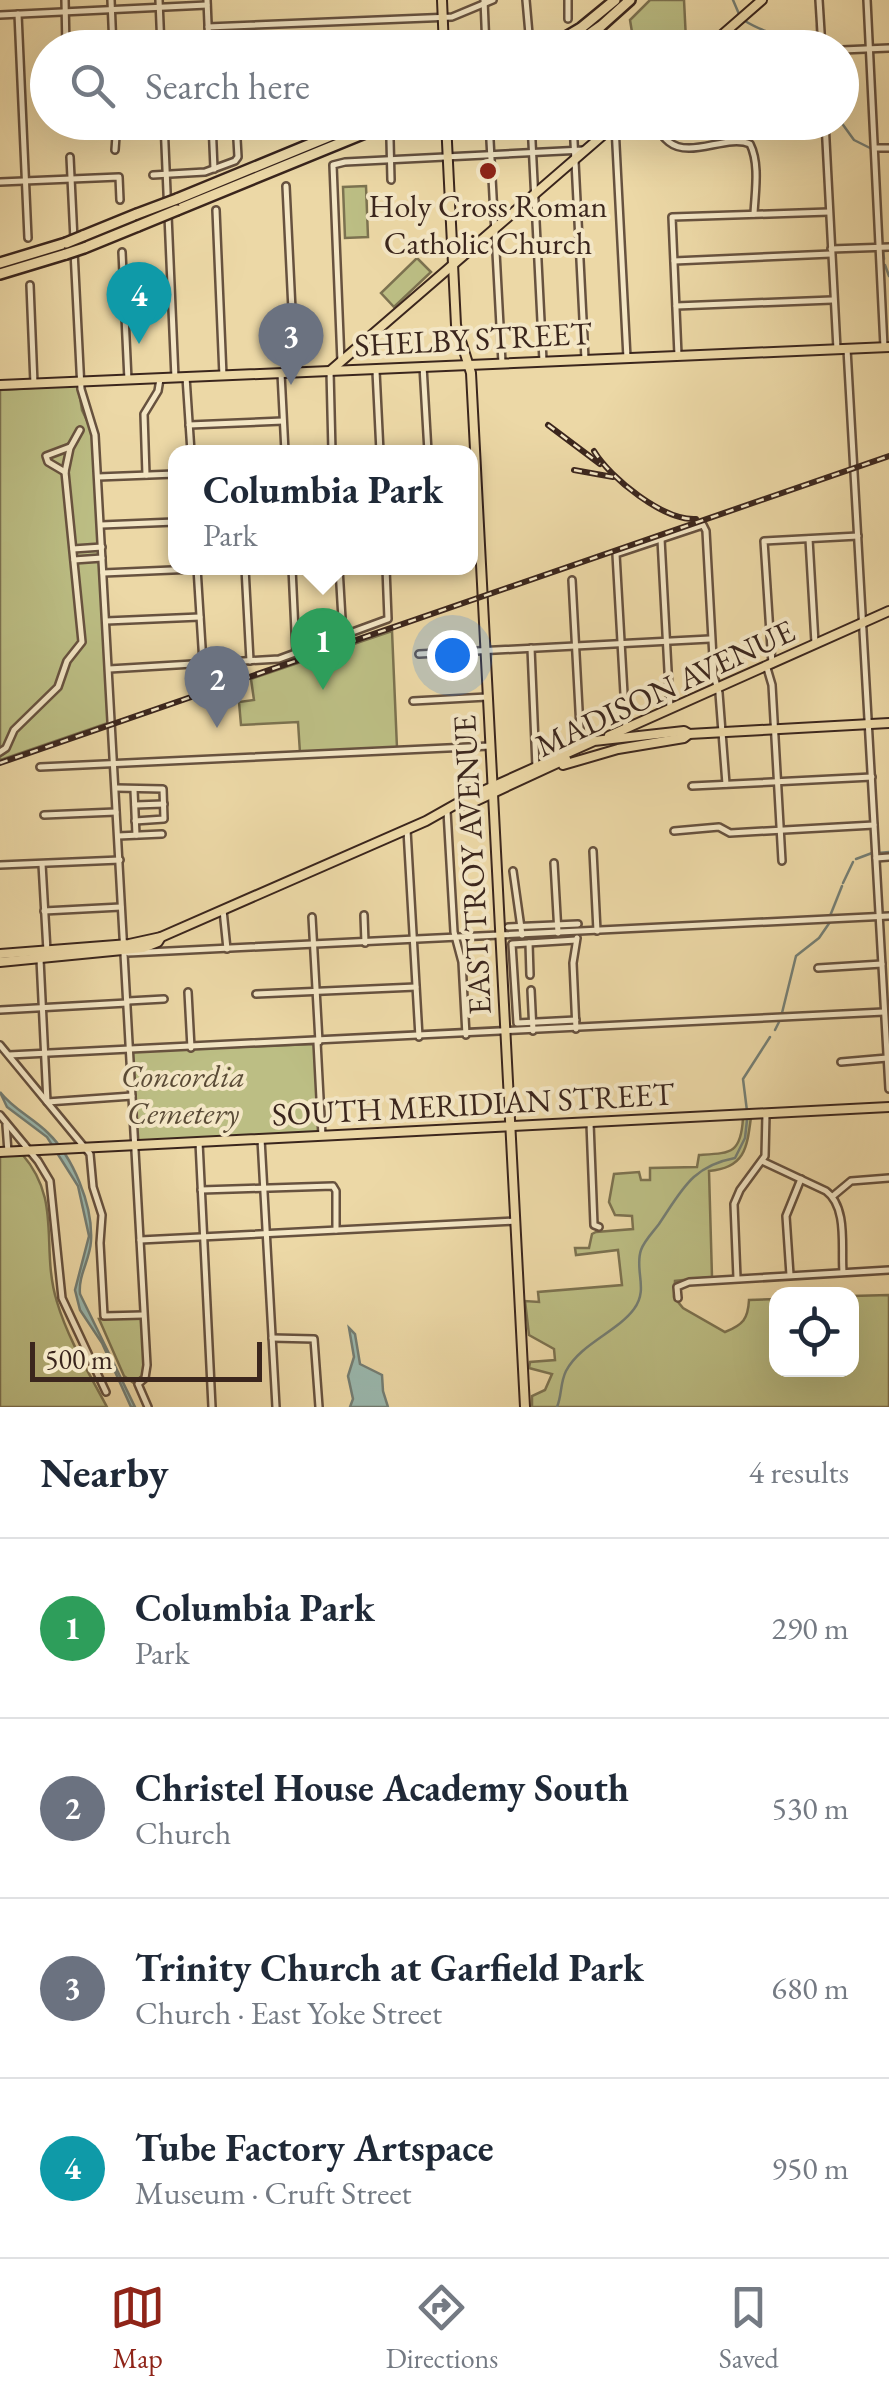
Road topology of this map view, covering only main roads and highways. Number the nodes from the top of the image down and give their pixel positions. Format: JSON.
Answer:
{"nodes":[{"id":1,"x":442,"y":0,"type":"edge"},
{"id":2,"x":615,"y":0,"type":"edge"},
{"id":3,"x":630,"y":0,"type":"edge"},
{"id":4,"x":762,"y":0,"type":"edge"},
{"id":5,"x":443,"y":30,"type":"edge"},
{"id":6,"x":578,"y":30,"type":"edge"},
{"id":7,"x":595,"y":30,"type":"edge"},
{"id":8,"x":728,"y":30,"type":"edge"},
{"id":9,"x":323,"y":140,"type":"edge"},
{"id":10,"x":345,"y":140,"type":"edge"},
{"id":11,"x":448,"y":140,"type":"edge"},
{"id":12,"x":597,"y":140,"type":"edge"},
{"id":13,"x":177,"y":204,"type":"junction"},
{"id":14,"x":66,"y":249,"type":"junction"},
{"id":15,"x":0,"y":263,"type":"edge"},
{"id":16,"x":454,"y":265,"type":"junction"},
{"id":17,"x":0,"y":274,"type":"edge"},
{"id":18,"x":886,"y":347,"type":"edge"},
{"id":19,"x":470,"y":364,"type":"junction"},
{"id":20,"x":330,"y":371,"type":"junction"},
{"id":21,"x":0,"y":385,"type":"edge"},
{"id":22,"x":473,"y":445,"type":"edge"},
{"id":23,"x":478,"y":575,"type":"edge"},
{"id":24,"x":889,"y":611,"type":"edge"},
{"id":25,"x":889,"y":724,"type":"edge"},
{"id":26,"x":689,"y":734,"type":"junction"},
{"id":27,"x":599,"y":740,"type":"junction"},
{"id":28,"x":549,"y":770,"type":"junction"},
{"id":29,"x":492,"y":790,"type":"junction"},
{"id":30,"x":125,"y":948,"type":"junction"},
{"id":31,"x":0,"y":958,"type":"edge"},
{"id":32,"x":889,"y":1107,"type":"edge"},
{"id":33,"x":512,"y":1127,"type":"junction"},
{"id":34,"x":4,"y":1152,"type":"edge"},
{"id":35,"x":525,"y":1407,"type":"edge"}],
"edges":[{"from":1,"to":5,"type":"main road"},
{"from":2,"to":6,"type":"highway"},
{"from":3,"to":7,"type":"highway"},
{"from":4,"to":8,"type":"main road"},
{"from":9,"to":13,"type":"highway"},
{"from":10,"to":13,"type":"highway"},
{"from":11,"to":16,"type":"main road","name":"EAST TROY AVENUE"},
{"from":12,"to":16,"type":"main road"},
{"from":13,"to":14,"type":"highway","bridge":true},
{"from":14,"to":15,"type":"highway"},
{"from":14,"to":17,"type":"highway"},
{"from":16,"to":19,"type":"main road","name":"EAST TROY AVENUE"},
{"from":16,"to":20,"type":"main road"},
{"from":18,"to":19,"type":"main road","name":"SHELBY STREET"},
{"from":19,"to":20,"type":"main road","name":"SHELBY STREET"},
{"from":19,"to":22,"type":"main road","name":"EAST TROY AVENUE"},
{"from":20,"to":21,"type":"main road","name":"SHELBY STREET"},
{"from":23,"to":29,"type":"main road","name":"EAST TROY AVENUE"},
{"from":24,"to":27,"type":"main road","name":"MADISON AVENUE"},
{"from":25,"to":26,"type":"main road"},
{"from":26,"to":27,"type":"main road"},
{"from":26,"to":28,"type":"main road"},
{"from":27,"to":28,"type":"main road","name":"MADISON AVENUE"},
{"from":27,"to":29,"type":"main road","name":"MADISON AVENUE"},
{"from":28,"to":29,"type":"main road","name":"MADISON AVENUE"},
{"from":29,"to":30,"type":"main road","name":"MADISON AVENUE"},
{"from":29,"to":33,"type":"main road","name":"EAST TROY AVENUE"},
{"from":30,"to":31,"type":"main road","name":"MADISON AVENUE"},
{"from":30,"to":31,"type":"main road","name":"MADISON AVENUE"},
{"from":32,"to":33,"type":"main road","name":"SOUTH MERIDIAN STREET"},
{"from":33,"to":34,"type":"main road","name":"SOUTH MERIDIAN STREET"},
{"from":33,"to":35,"type":"main road","name":"EAST TROY AVENUE"}]}
